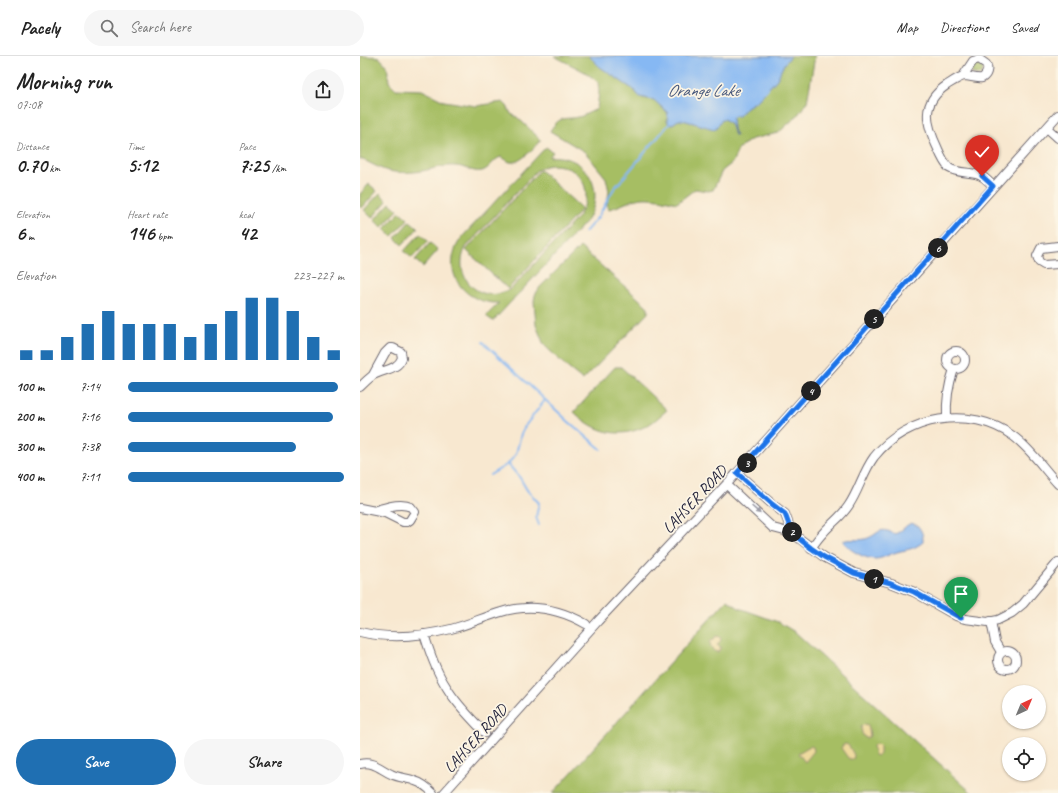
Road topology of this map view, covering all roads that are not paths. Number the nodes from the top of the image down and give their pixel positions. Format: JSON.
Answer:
{"nodes":[{"id":1,"x":963,"y":76,"type":"dead end"},
{"id":2,"x":1058,"y":115,"type":"edge"},
{"id":3,"x":1047,"y":128,"type":"junction"},
{"id":4,"x":1058,"y":138,"type":"edge"},
{"id":5,"x":993,"y":186,"type":"junction"},
{"id":6,"x":1058,"y":246,"type":"edge"},
{"id":7,"x":1058,"y":264,"type":"edge"},
{"id":8,"x":954,"y":369,"type":"dead end"},
{"id":9,"x":373,"y":375,"type":"dead end"},
{"id":10,"x":360,"y":386,"type":"edge"},
{"id":11,"x":947,"y":418,"type":"junction"},
{"id":12,"x":737,"y":473,"type":"junction"},
{"id":13,"x":1058,"y":484,"type":"edge"},
{"id":14,"x":727,"y":485,"type":"junction"},
{"id":15,"x":360,"y":508,"type":"edge"},
{"id":16,"x":376,"y":510,"type":"dead end"},
{"id":17,"x":792,"y":533,"type":"junction"},
{"id":18,"x":811,"y":548,"type":"junction"},
{"id":19,"x":1058,"y":562,"type":"edge"},
{"id":20,"x":991,"y":621,"type":"junction"},
{"id":21,"x":586,"y":624,"type":"dead end"},
{"id":22,"x":360,"y":632,"type":"edge"},
{"id":23,"x":424,"y":634,"type":"junction"},
{"id":24,"x":1002,"y":652,"type":"dead end"},
{"id":25,"x":485,"y":733,"type":"dead end"},
{"id":26,"x":360,"y":764,"type":"edge"},
{"id":27,"x":433,"y":793,"type":"edge"},
{"id":28,"x":444,"y":793,"type":"edge"}],
"edges":[{"from":1,"to":5,"type":"street"},
{"from":2,"to":3,"type":"street","name":"LAHSER ROAD"},
{"from":3,"to":4,"type":"street"},
{"from":3,"to":5,"type":"street","name":"LAHSER ROAD"},
{"from":5,"to":12,"type":"street","name":"LAHSER ROAD"},
{"from":6,"to":7,"type":"street"},
{"from":8,"to":11,"type":"street"},
{"from":9,"to":10,"type":"street"},
{"from":11,"to":13,"type":"street"},
{"from":11,"to":18,"type":"street"},
{"from":12,"to":14,"type":"street","name":"LAHSER ROAD"},
{"from":12,"to":17,"type":"street"},
{"from":14,"to":17,"type":"street","one_way":true},
{"from":14,"to":28,"type":"street","name":"LAHSER ROAD"},
{"from":15,"to":16,"type":"street"},
{"from":17,"to":18,"type":"street"},
{"from":18,"to":20,"type":"street"},
{"from":19,"to":20,"type":"street"},
{"from":20,"to":24,"type":"street"},
{"from":21,"to":23,"type":"street"},
{"from":22,"to":23,"type":"street"},
{"from":23,"to":25,"type":"street"},
{"from":26,"to":27,"type":"street"}]}
